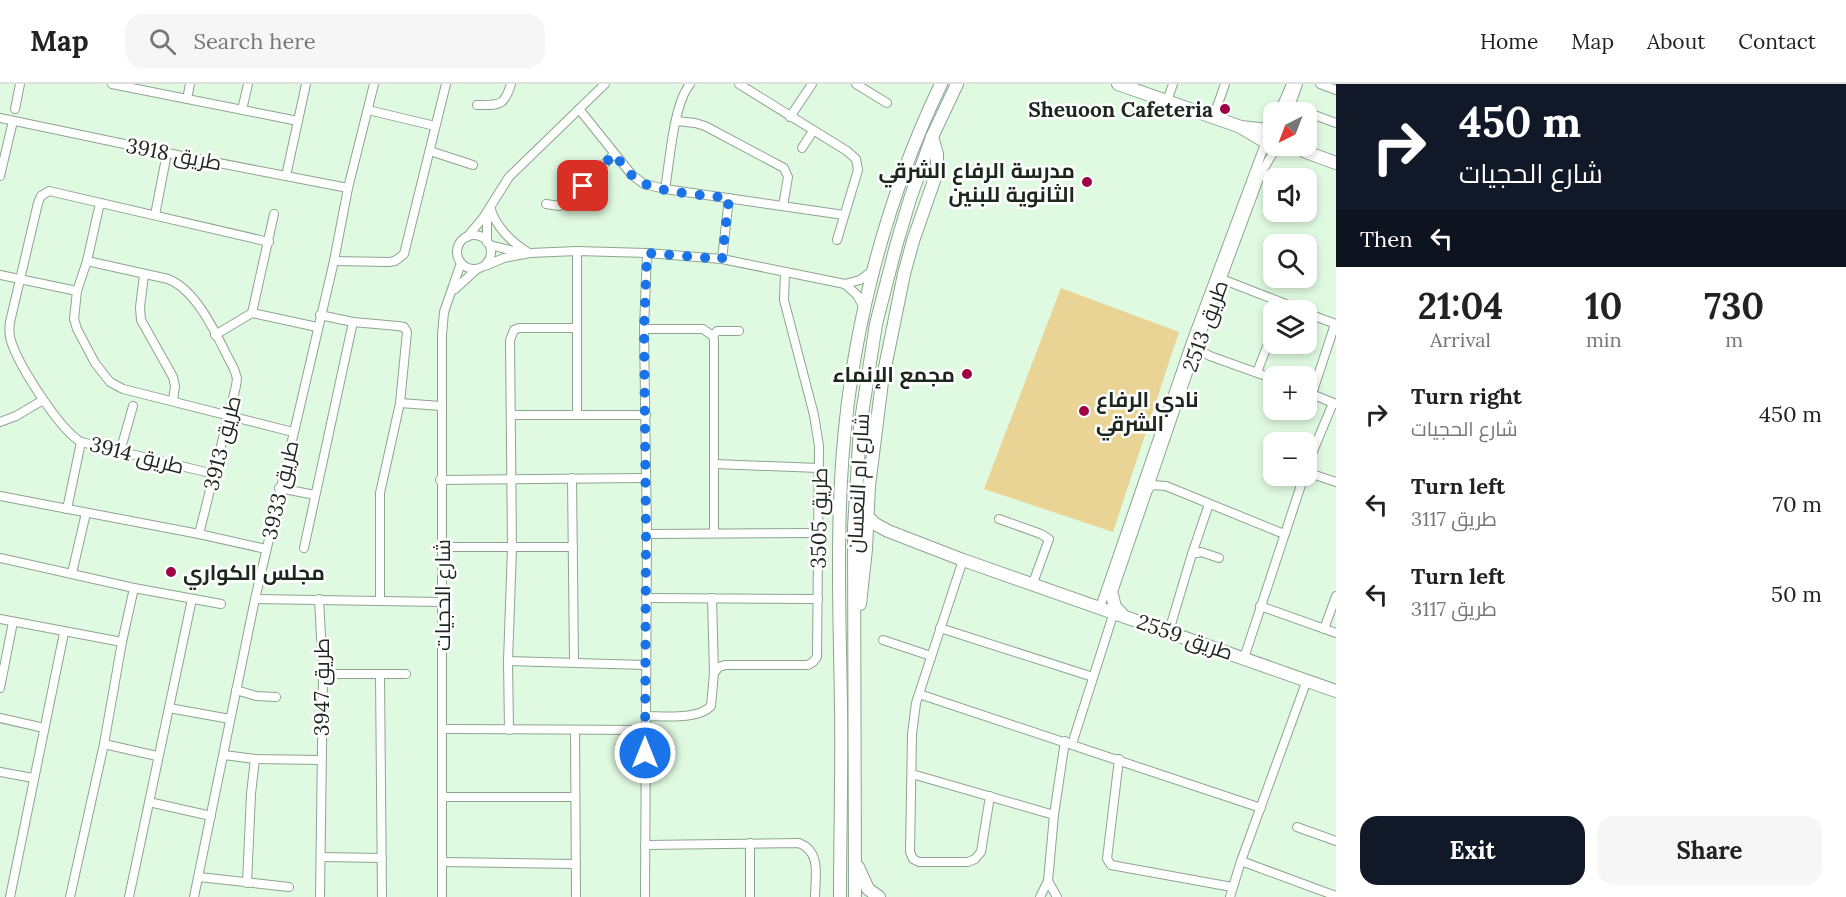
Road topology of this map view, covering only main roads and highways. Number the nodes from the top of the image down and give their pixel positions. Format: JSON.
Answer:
{"nodes":[{"id":1,"x":941,"y":84,"type":"edge"},
{"id":2,"x":957,"y":84,"type":"edge"},
{"id":3,"x":1118,"y":84,"type":"edge"},
{"id":4,"x":1263,"y":135,"type":"edge"},
{"id":5,"x":932,"y":137,"type":"junction"},
{"id":6,"x":1317,"y":153,"type":"edge"},
{"id":7,"x":1335,"y":158,"type":"edge"},
{"id":8,"x":868,"y":517,"type":"junction"},
{"id":9,"x":888,"y":531,"type":"junction"},
{"id":10,"x":866,"y":549,"type":"junction"},
{"id":11,"x":1107,"y":610,"type":"junction"},
{"id":12,"x":855,"y":632,"type":"junction"},
{"id":13,"x":1336,"y":691,"type":"edge"},
{"id":14,"x":856,"y":860,"type":"junction"},
{"id":15,"x":840,"y":897,"type":"edge"},
{"id":16,"x":855,"y":897,"type":"edge"},
{"id":17,"x":879,"y":897,"type":"edge"}],
"edges":[{"from":1,"to":15,"type":"main road","name":"شارع ام النعسان"},
{"from":2,"to":5,"type":"main road","name":"شارع ام النعسان"},
{"from":3,"to":4,"type":"main road"},
{"from":5,"to":8,"type":"main road"},
{"from":5,"to":12,"type":"main road","name":"شارع ام النعسان"},
{"from":6,"to":7,"type":"main road"},
{"from":8,"to":9,"type":"main road","name":"طريق 2559"},
{"from":8,"to":10,"type":"main road"},
{"from":9,"to":10,"type":"main road"},
{"from":9,"to":11,"type":"main road","name":"طريق 2559"},
{"from":10,"to":12,"type":"main road"},
{"from":11,"to":11,"type":"main road"},
{"from":11,"to":13,"type":"main road","name":"طريق 2559"},
{"from":12,"to":14,"type":"main road","name":"شارع ام النعسان"},
{"from":14,"to":16,"type":"main road","name":"شارع ام النعسان"},
{"from":14,"to":17,"type":"main road"}]}
